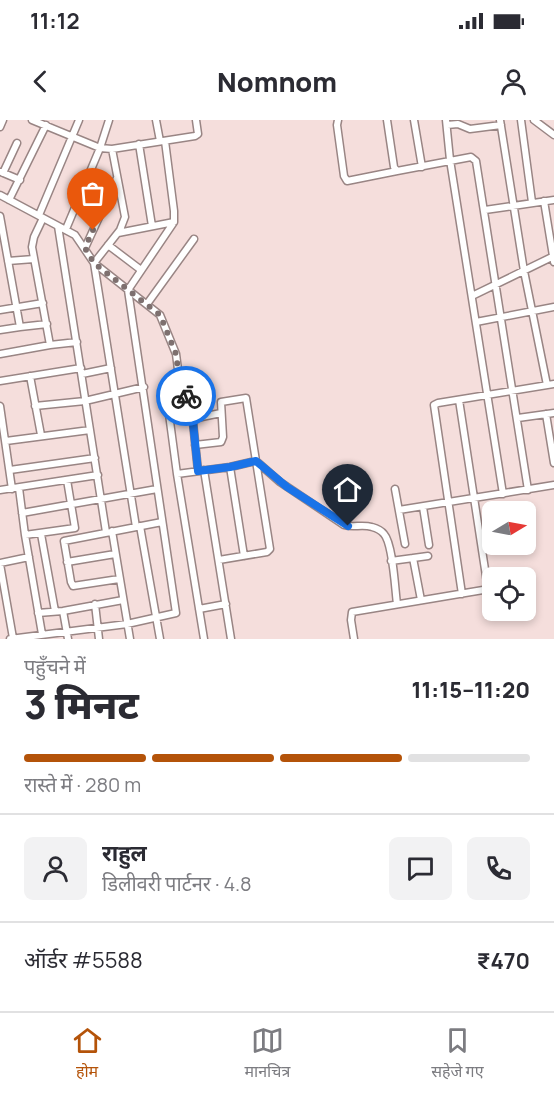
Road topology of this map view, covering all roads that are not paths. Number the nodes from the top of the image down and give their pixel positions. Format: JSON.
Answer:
{"nodes":[{"id":1,"x":3,"y":120,"type":"edge"},
{"id":2,"x":32,"y":120,"type":"edge"},
{"id":3,"x":79,"y":120,"type":"edge"},
{"id":4,"x":109,"y":120,"type":"edge"},
{"id":5,"x":156,"y":120,"type":"edge"},
{"id":6,"x":196,"y":120,"type":"edge"},
{"id":7,"x":338,"y":120,"type":"edge"},
{"id":8,"x":387,"y":120,"type":"edge"},
{"id":9,"x":414,"y":120,"type":"edge"},
{"id":10,"x":521,"y":120,"type":"edge"},
{"id":11,"x":534,"y":120,"type":"edge"},
{"id":12,"x":446,"y":122,"type":"edge"},
{"id":13,"x":501,"y":123,"type":"edge"},
{"id":14,"x":46,"y":125,"type":"junction"},
{"id":15,"x":0,"y":127,"type":"edge"},
{"id":16,"x":554,"y":135,"type":"edge"},
{"id":17,"x":73,"y":136,"type":"junction"},
{"id":18,"x":162,"y":141,"type":"junction"},
{"id":19,"x":17,"y":143,"type":"dead end"},
{"id":20,"x":139,"y":144,"type":"junction"},
{"id":21,"x":100,"y":148,"type":"junction"},
{"id":22,"x":112,"y":149,"type":"junction"},
{"id":23,"x":450,"y":160,"type":"junction"},
{"id":24,"x":422,"y":166,"type":"junction"},
{"id":25,"x":397,"y":171,"type":"junction"},
{"id":26,"x":1,"y":173,"type":"edge"},
{"id":27,"x":117,"y":177,"type":"junction"},
{"id":28,"x":20,"y":180,"type":"junction"},
{"id":29,"x":0,"y":195,"type":"edge"},
{"id":30,"x":9,"y":200,"type":"junction"},
{"id":31,"x":554,"y":200,"type":"edge"},
{"id":32,"x":544,"y":201,"type":"junction"},
{"id":33,"x":532,"y":202,"type":"junction"},
{"id":34,"x":514,"y":206,"type":"junction"},
{"id":35,"x":485,"y":210,"type":"junction"},
{"id":36,"x":0,"y":216,"type":"edge"},
{"id":37,"x":41,"y":216,"type":"junction"},
{"id":38,"x":174,"y":222,"type":"junction"},
{"id":39,"x":58,"y":226,"type":"junction"},
{"id":40,"x":152,"y":226,"type":"junction"},
{"id":41,"x":66,"y":229,"type":"junction"},
{"id":42,"x":118,"y":233,"type":"junction"},
{"id":43,"x":2,"y":239,"type":"edge"},
{"id":44,"x":194,"y":239,"type":"dead end"},
{"id":45,"x":108,"y":245,"type":"junction"},
{"id":46,"x":85,"y":248,"type":"junction"},
{"id":47,"x":34,"y":258,"type":"junction"},
{"id":48,"x":554,"y":258,"type":"edge"},
{"id":49,"x":8,"y":261,"type":"junction"},
{"id":50,"x":94,"y":263,"type":"junction"},
{"id":51,"x":141,"y":270,"type":"junction"},
{"id":52,"x":524,"y":271,"type":"junction"},
{"id":53,"x":496,"y":284,"type":"junction"},
{"id":54,"x":128,"y":290,"type":"junction"},
{"id":55,"x":472,"y":296,"type":"junction"},
{"id":56,"x":43,"y":303,"type":"junction"},
{"id":57,"x":147,"y":303,"type":"junction"},
{"id":58,"x":16,"y":307,"type":"junction"},
{"id":59,"x":554,"y":307,"type":"edge"},
{"id":60,"x":0,"y":310,"type":"edge"},
{"id":61,"x":532,"y":311,"type":"junction"},
{"id":62,"x":502,"y":318,"type":"junction"},
{"id":63,"x":476,"y":322,"type":"junction"},
{"id":64,"x":47,"y":324,"type":"junction"},
{"id":65,"x":20,"y":327,"type":"junction"},
{"id":66,"x":0,"y":330,"type":"edge"},
{"id":67,"x":77,"y":342,"type":"junction"},
{"id":68,"x":50,"y":345,"type":"junction"},
{"id":69,"x":0,"y":354,"type":"edge"},
{"id":70,"x":111,"y":368,"type":"junction"},
{"id":71,"x":82,"y":371,"type":"junction"},
{"id":72,"x":30,"y":376,"type":"junction"},
{"id":73,"x":0,"y":381,"type":"edge"},
{"id":74,"x":551,"y":384,"type":"edge"},
{"id":75,"x":144,"y":387,"type":"junction"},
{"id":76,"x":514,"y":391,"type":"junction"},
{"id":77,"x":181,"y":393,"type":"junction"},
{"id":78,"x":115,"y":395,"type":"junction"},
{"id":79,"x":488,"y":395,"type":"junction"},
{"id":80,"x":459,"y":400,"type":"junction"},
{"id":81,"x":85,"y":401,"type":"junction"},
{"id":82,"x":0,"y":406,"type":"edge"},
{"id":83,"x":35,"y":406,"type":"junction"},
{"id":84,"x":221,"y":413,"type":"junction"},
{"id":85,"x":554,"y":413,"type":"edge"},
{"id":86,"x":1,"y":414,"type":"edge"},
{"id":87,"x":546,"y":414,"type":"junction"},
{"id":88,"x":518,"y":418,"type":"junction"},
{"id":89,"x":192,"y":419,"type":"junction"},
{"id":90,"x":90,"y":430,"type":"junction"},
{"id":91,"x":40,"y":435,"type":"junction"},
{"id":92,"x":6,"y":441,"type":"junction"},
{"id":93,"x":195,"y":446,"type":"junction"},
{"id":94,"x":95,"y":458,"type":"junction"},
{"id":95,"x":256,"y":461,"type":"junction"},
{"id":96,"x":554,"y":463,"type":"edge"},
{"id":97,"x":230,"y":467,"type":"junction"},
{"id":98,"x":10,"y":470,"type":"junction"},
{"id":99,"x":201,"y":470,"type":"junction"},
{"id":100,"x":177,"y":474,"type":"junction"},
{"id":101,"x":98,"y":475,"type":"junction"},
{"id":102,"x":67,"y":480,"type":"junction"},
{"id":103,"x":554,"y":485,"type":"edge"},
{"id":104,"x":16,"y":489,"type":"junction"},
{"id":105,"x":157,"y":489,"type":"junction"},
{"id":106,"x":395,"y":489,"type":"dead end"},
{"id":107,"x":0,"y":490,"type":"edge"},
{"id":108,"x":528,"y":490,"type":"junction"},
{"id":109,"x":131,"y":494,"type":"junction"},
{"id":110,"x":503,"y":494,"type":"junction"},
{"id":111,"x":474,"y":498,"type":"junction"},
{"id":112,"x":101,"y":500,"type":"junction"},
{"id":113,"x":447,"y":502,"type":"junction"},
{"id":114,"x":71,"y":504,"type":"junction"},
{"id":115,"x":423,"y":507,"type":"junction"},
{"id":116,"x":399,"y":510,"type":"junction"},
{"id":117,"x":22,"y":513,"type":"junction"},
{"id":118,"x":162,"y":522,"type":"junction"},
{"id":119,"x":138,"y":526,"type":"junction"},
{"id":120,"x":75,"y":528,"type":"junction"},
{"id":121,"x":109,"y":532,"type":"junction"},
{"id":122,"x":41,"y":534,"type":"junction"},
{"id":123,"x":25,"y":536,"type":"junction"},
{"id":124,"x":77,"y":537,"type":"junction"},
{"id":125,"x":405,"y":544,"type":"dead end"},
{"id":126,"x":429,"y":545,"type":"dead end"},
{"id":127,"x":115,"y":554,"type":"junction"},
{"id":128,"x":244,"y":556,"type":"junction"},
{"id":129,"x":428,"y":556,"type":"dead end"},
{"id":130,"x":29,"y":557,"type":"junction"},
{"id":131,"x":413,"y":558,"type":"junction"},
{"id":132,"x":219,"y":560,"type":"junction"},
{"id":133,"x":391,"y":561,"type":"junction"},
{"id":134,"x":67,"y":562,"type":"junction"},
{"id":135,"x":0,"y":564,"type":"edge"},
{"id":136,"x":486,"y":567,"type":"edge"},
{"id":137,"x":120,"y":579,"type":"junction"},
{"id":138,"x":482,"y":590,"type":"edge"},
{"id":139,"x":462,"y":594,"type":"junction"},
{"id":140,"x":123,"y":600,"type":"junction"},
{"id":141,"x":421,"y":600,"type":"junction"},
{"id":142,"x":94,"y":604,"type":"junction"},
{"id":143,"x":226,"y":604,"type":"junction"},
{"id":144,"x":398,"y":604,"type":"junction"},
{"id":145,"x":199,"y":609,"type":"junction"},
{"id":146,"x":55,"y":611,"type":"junction"},
{"id":147,"x":63,"y":611,"type":"junction"},
{"id":148,"x":38,"y":613,"type":"junction"},
{"id":149,"x":157,"y":618,"type":"junction"},
{"id":150,"x":127,"y":624,"type":"junction"},
{"id":151,"x":98,"y":628,"type":"junction"},
{"id":152,"x":42,"y":634,"type":"junction"},
{"id":153,"x":67,"y":636,"type":"edge"},
{"id":154,"x":12,"y":639,"type":"edge"},
{"id":155,"x":99,"y":639,"type":"edge"},
{"id":156,"x":129,"y":639,"type":"edge"},
{"id":157,"x":160,"y":639,"type":"edge"},
{"id":158,"x":204,"y":639,"type":"edge"},
{"id":159,"x":231,"y":639,"type":"edge"},
{"id":160,"x":354,"y":639,"type":"edge"}],
"edges":[{"from":1,"to":15,"type":"street"},
{"from":2,"to":14,"type":"street"},
{"from":3,"to":17,"type":"street"},
{"from":4,"to":21,"type":"street"},
{"from":5,"to":18,"type":"street"},
{"from":6,"to":18,"type":"street"},
{"from":7,"to":25,"type":"street"},
{"from":8,"to":25,"type":"street"},
{"from":9,"to":24,"type":"street"},
{"from":10,"to":33,"type":"street"},
{"from":11,"to":16,"type":"street"},
{"from":12,"to":13,"type":"street"},
{"from":12,"to":23,"type":"street"},
{"from":13,"to":34,"type":"street"},
{"from":14,"to":17,"type":"street"},
{"from":14,"to":28,"type":"street"},
{"from":17,"to":21,"type":"street"},
{"from":17,"to":37,"type":"street"},
{"from":18,"to":20,"type":"street"},
{"from":18,"to":38,"type":"street"},
{"from":19,"to":26,"type":"street"},
{"from":20,"to":22,"type":"street"},
{"from":20,"to":40,"type":"street"},
{"from":21,"to":22,"type":"street"},
{"from":21,"to":41,"type":"street"},
{"from":22,"to":27,"type":"street"},
{"from":23,"to":24,"type":"street"},
{"from":23,"to":35,"type":"street"},
{"from":23,"to":55,"type":"street"},
{"from":24,"to":25,"type":"street"},
{"from":26,"to":28,"type":"street"},
{"from":27,"to":42,"type":"street"},
{"from":27,"to":46,"type":"street"},
{"from":28,"to":30,"type":"street"},
{"from":29,"to":30,"type":"street"},
{"from":30,"to":37,"type":"street"},
{"from":31,"to":32,"type":"street"},
{"from":32,"to":33,"type":"street"},
{"from":32,"to":48,"type":"street"},
{"from":33,"to":34,"type":"street"},
{"from":34,"to":35,"type":"street"},
{"from":34,"to":52,"type":"street"},
{"from":35,"to":53,"type":"street"},
{"from":36,"to":43,"type":"street"},
{"from":37,"to":39,"type":"street"},
{"from":37,"to":47,"type":"street"},
{"from":38,"to":40,"type":"street"},
{"from":38,"to":51,"type":"street"},
{"from":39,"to":41,"type":"street"},
{"from":39,"to":67,"type":"street"},
{"from":40,"to":42,"type":"street"},
{"from":41,"to":46,"type":"street"},
{"from":42,"to":45,"type":"street"},
{"from":43,"to":49,"type":"street"},
{"from":44,"to":57,"type":"street"},
{"from":45,"to":50,"type":"street"},
{"from":45,"to":51,"type":"street"},
{"from":46,"to":50,"type":"street"},
{"from":47,"to":49,"type":"street"},
{"from":47,"to":56,"type":"street"},
{"from":48,"to":52,"type":"street"},
{"from":49,"to":58,"type":"street"},
{"from":50,"to":54,"type":"street"},
{"from":50,"to":70,"type":"street"},
{"from":51,"to":54,"type":"street"},
{"from":52,"to":53,"type":"street"},
{"from":52,"to":61,"type":"street"},
{"from":53,"to":55,"type":"street"},
{"from":53,"to":62,"type":"street"},
{"from":54,"to":57,"type":"street"},
{"from":54,"to":75,"type":"street"},
{"from":55,"to":63,"type":"street"},
{"from":56,"to":58,"type":"street"},
{"from":56,"to":64,"type":"street"},
{"from":57,"to":77,"type":"street"},
{"from":58,"to":60,"type":"street"},
{"from":58,"to":65,"type":"street"},
{"from":59,"to":61,"type":"street"},
{"from":61,"to":62,"type":"street"},
{"from":61,"to":74,"type":"street"},
{"from":62,"to":63,"type":"street"},
{"from":62,"to":76,"type":"street"},
{"from":63,"to":79,"type":"street"},
{"from":64,"to":65,"type":"street"},
{"from":64,"to":68,"type":"street"},
{"from":65,"to":66,"type":"street"},
{"from":67,"to":68,"type":"street"},
{"from":67,"to":71,"type":"street"},
{"from":68,"to":69,"type":"street"},
{"from":70,"to":71,"type":"street"},
{"from":70,"to":78,"type":"street"},
{"from":71,"to":72,"type":"street"},
{"from":71,"to":81,"type":"street"},
{"from":72,"to":73,"type":"street"},
{"from":72,"to":83,"type":"street"},
{"from":74,"to":76,"type":"street"},
{"from":75,"to":78,"type":"street"},
{"from":75,"to":105,"type":"street"},
{"from":76,"to":79,"type":"street"},
{"from":76,"to":88,"type":"street"},
{"from":77,"to":89,"type":"street"},
{"from":77,"to":100,"type":"street"},
{"from":78,"to":81,"type":"street"},
{"from":78,"to":109,"type":"street"},
{"from":79,"to":80,"type":"street"},
{"from":79,"to":110,"type":"street"},
{"from":80,"to":111,"type":"street"},
{"from":80,"to":113,"type":"street"},
{"from":81,"to":83,"type":"street"},
{"from":81,"to":90,"type":"street"},
{"from":82,"to":86,"type":"street"},
{"from":83,"to":91,"type":"street"},
{"from":84,"to":89,"type":"street"},
{"from":84,"to":93,"type":"street"},
{"from":84,"to":95,"type":"street"},
{"from":85,"to":87,"type":"street"},
{"from":86,"to":92,"type":"street"},
{"from":87,"to":88,"type":"street"},
{"from":87,"to":96,"type":"street"},
{"from":88,"to":108,"type":"street"},
{"from":89,"to":93,"type":"street"},
{"from":90,"to":91,"type":"street"},
{"from":90,"to":94,"type":"street"},
{"from":91,"to":92,"type":"street"},
{"from":92,"to":98,"type":"street"},
{"from":93,"to":99,"type":"street"},
{"from":94,"to":98,"type":"street"},
{"from":94,"to":101,"type":"street"},
{"from":95,"to":97,"type":"street"},
{"from":95,"to":128,"type":"street"},
{"from":95,"to":133,"type":"street"},
{"from":97,"to":99,"type":"street"},
{"from":97,"to":128,"type":"street"},
{"from":98,"to":104,"type":"street"},
{"from":99,"to":100,"type":"street"},
{"from":99,"to":132,"type":"street"},
{"from":100,"to":145,"type":"street"},
{"from":101,"to":102,"type":"street"},
{"from":101,"to":112,"type":"street"},
{"from":102,"to":104,"type":"street"},
{"from":102,"to":114,"type":"street"},
{"from":103,"to":108,"type":"street"},
{"from":104,"to":107,"type":"street"},
{"from":104,"to":117,"type":"street"},
{"from":105,"to":109,"type":"street"},
{"from":105,"to":118,"type":"street"},
{"from":106,"to":116,"type":"street"},
{"from":108,"to":110,"type":"street"},
{"from":109,"to":112,"type":"street"},
{"from":109,"to":119,"type":"street"},
{"from":110,"to":111,"type":"street"},
{"from":111,"to":113,"type":"street"},
{"from":111,"to":136,"type":"street"},
{"from":112,"to":114,"type":"street"},
{"from":112,"to":121,"type":"street"},
{"from":113,"to":115,"type":"street"},
{"from":113,"to":139,"type":"street"},
{"from":114,"to":117,"type":"street"},
{"from":114,"to":120,"type":"street"},
{"from":115,"to":116,"type":"street"},
{"from":115,"to":126,"type":"street"},
{"from":116,"to":125,"type":"street"},
{"from":117,"to":123,"type":"street"},
{"from":118,"to":119,"type":"street"},
{"from":118,"to":149,"type":"street"},
{"from":119,"to":121,"type":"street"},
{"from":119,"to":149,"type":"street"},
{"from":120,"to":122,"type":"street"},
{"from":120,"to":124,"type":"street"},
{"from":121,"to":124,"type":"street"},
{"from":121,"to":127,"type":"street"},
{"from":122,"to":123,"type":"street"},
{"from":122,"to":146,"type":"street"},
{"from":123,"to":130,"type":"street"},
{"from":124,"to":134,"type":"street"},
{"from":127,"to":134,"type":"street"},
{"from":127,"to":137,"type":"street"},
{"from":128,"to":132,"type":"street"},
{"from":129,"to":131,"type":"street"},
{"from":130,"to":135,"type":"street"},
{"from":130,"to":148,"type":"street"},
{"from":131,"to":133,"type":"street"},
{"from":131,"to":141,"type":"street"},
{"from":132,"to":143,"type":"street"},
{"from":133,"to":144,"type":"street"},
{"from":134,"to":137,"type":"street"},
{"from":135,"to":154,"type":"street"},
{"from":137,"to":140,"type":"street"},
{"from":138,"to":139,"type":"street"},
{"from":139,"to":141,"type":"street"},
{"from":140,"to":142,"type":"street"},
{"from":140,"to":150,"type":"street"},
{"from":141,"to":144,"type":"street"},
{"from":142,"to":147,"type":"street"},
{"from":142,"to":151,"type":"street"},
{"from":143,"to":145,"type":"street"},
{"from":143,"to":159,"type":"street"},
{"from":144,"to":160,"type":"street"},
{"from":145,"to":158,"type":"street"},
{"from":146,"to":147,"type":"street"},
{"from":146,"to":148,"type":"street"},
{"from":147,"to":153,"type":"street"},
{"from":148,"to":152,"type":"street"},
{"from":149,"to":150,"type":"street"},
{"from":149,"to":157,"type":"street"},
{"from":150,"to":151,"type":"street"},
{"from":150,"to":156,"type":"street"},
{"from":151,"to":153,"type":"street"},
{"from":151,"to":155,"type":"street"},
{"from":152,"to":153,"type":"street"},
{"from":152,"to":154,"type":"street"}]}
